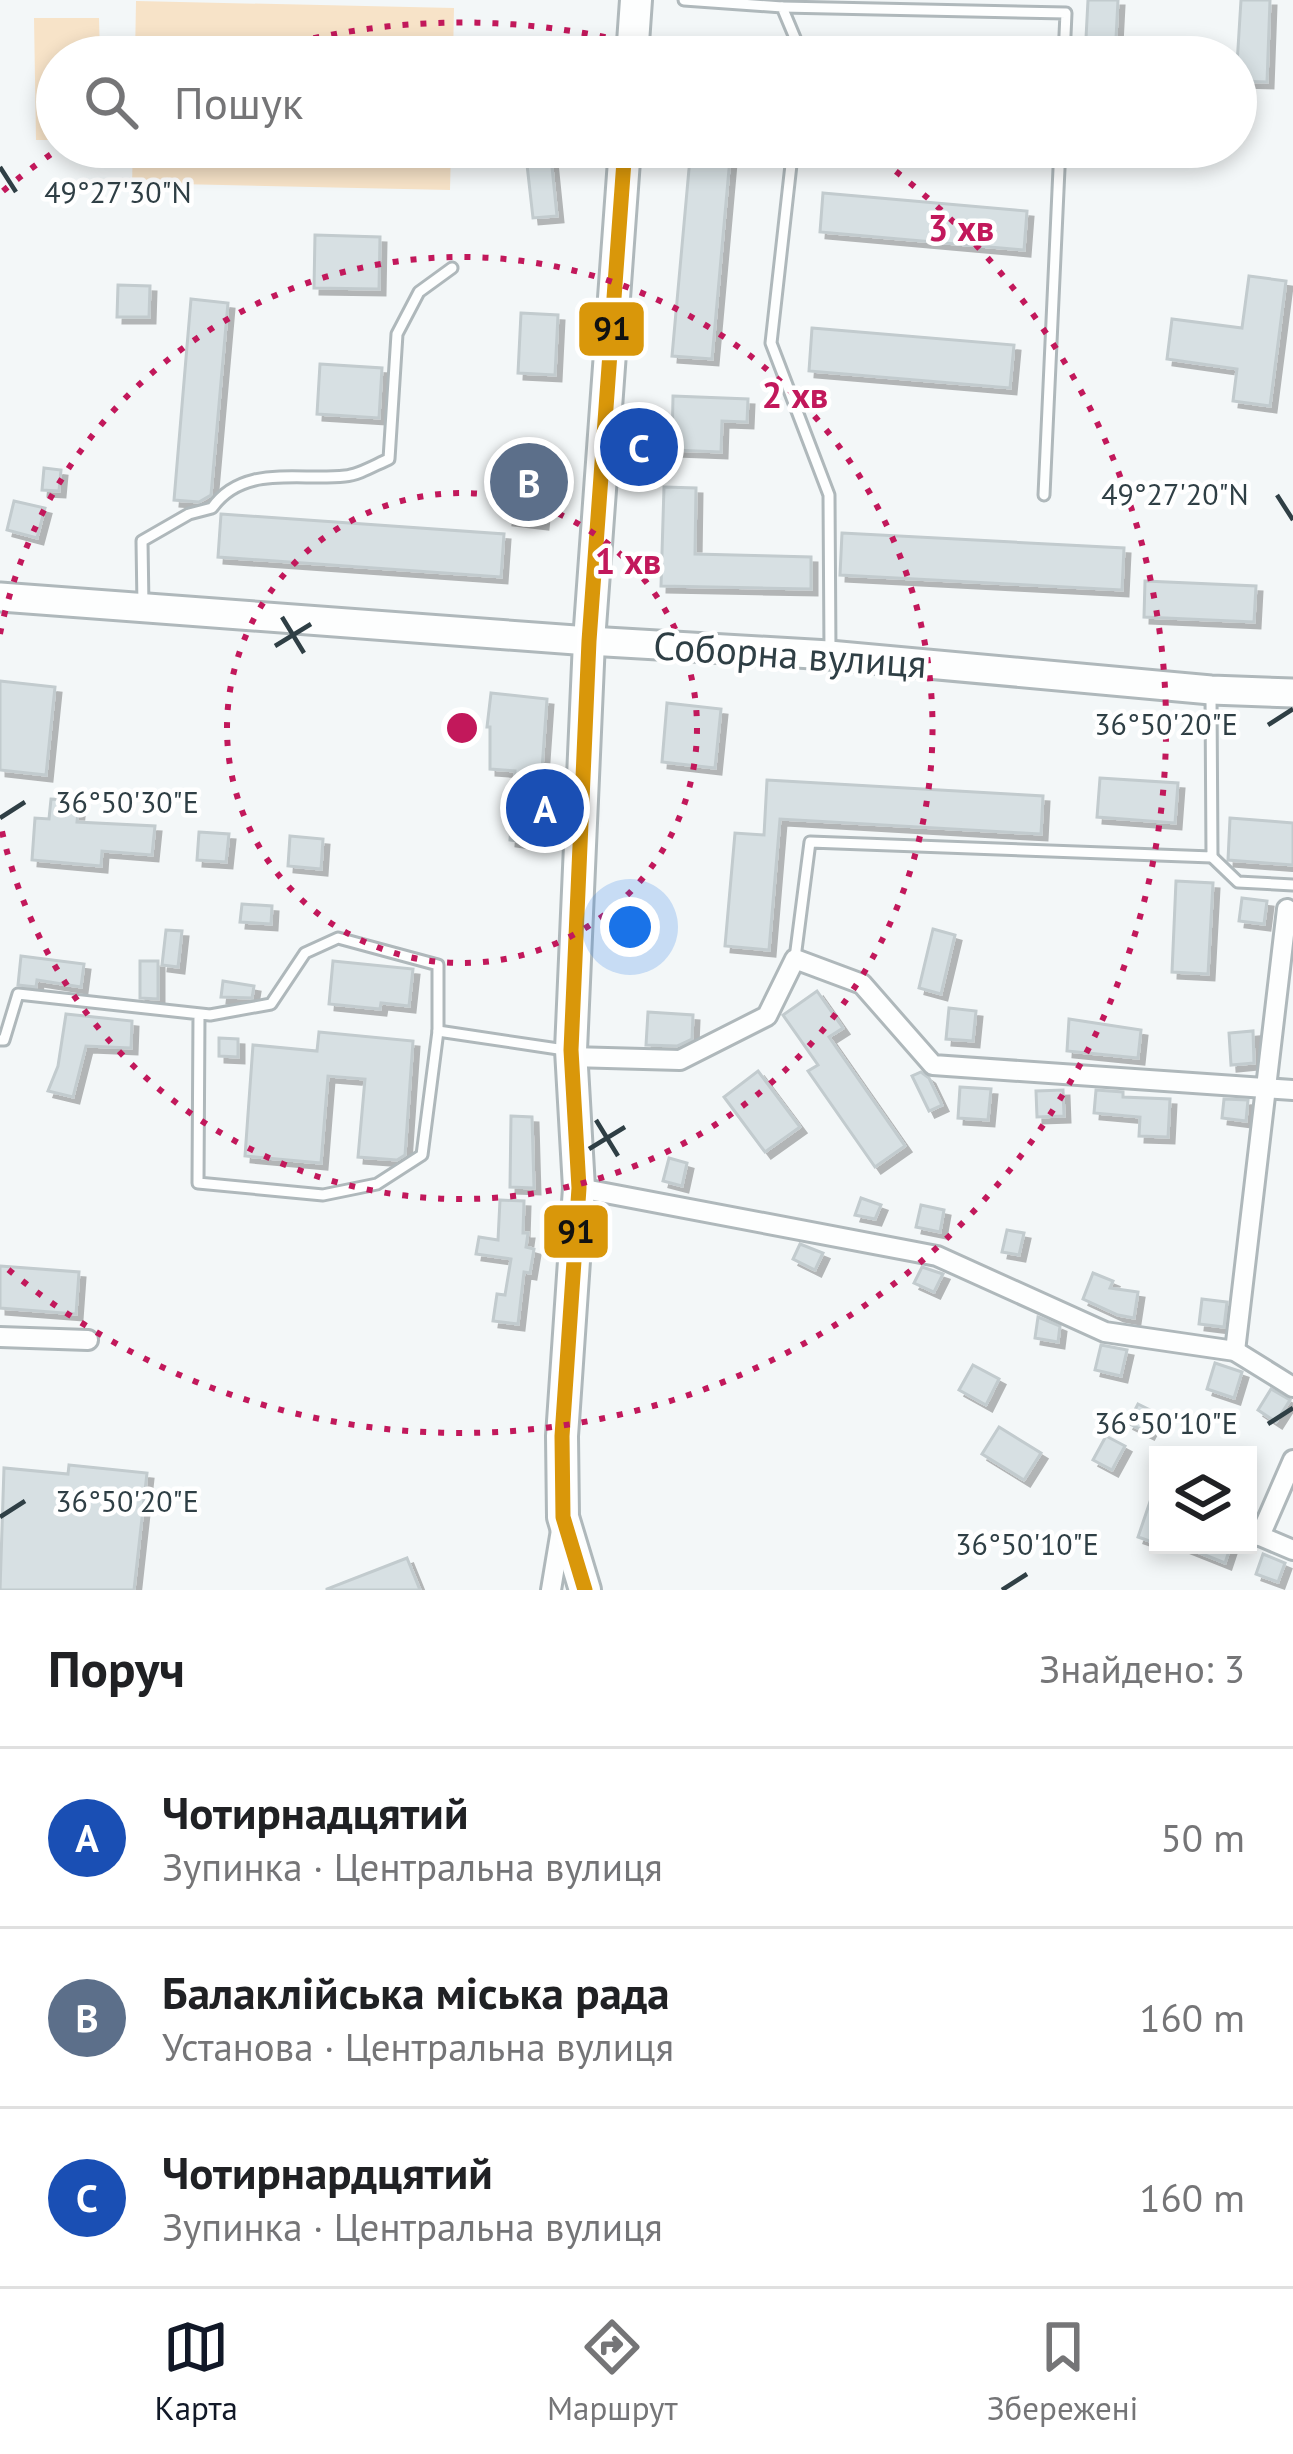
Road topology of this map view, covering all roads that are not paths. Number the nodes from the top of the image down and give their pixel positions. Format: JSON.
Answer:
{"nodes":[{"id":1,"x":636,"y":0,"type":"edge"},
{"id":2,"x":684,"y":0,"type":"edge"},
{"id":3,"x":978,"y":0,"type":"edge"},
{"id":4,"x":782,"y":7,"type":"junction"},
{"id":5,"x":978,"y":13,"type":"junction"},
{"id":6,"x":633,"y":36,"type":"edge"},
{"id":7,"x":794,"y":36,"type":"edge"},
{"id":8,"x":1065,"y":36,"type":"edge"},
{"id":9,"x":623,"y":168,"type":"edge"},
{"id":10,"x":791,"y":168,"type":"edge"},
{"id":11,"x":1059,"y":168,"type":"edge"},
{"id":12,"x":452,"y":268,"type":"dead end"},
{"id":13,"x":1044,"y":494,"type":"dead end"},
{"id":14,"x":0,"y":597,"type":"edge"},
{"id":15,"x":143,"y":606,"type":"junction"},
{"id":16,"x":589,"y":641,"type":"junction"},
{"id":17,"x":830,"y":655,"type":"junction"},
{"id":18,"x":1211,"y":690,"type":"junction"},
{"id":19,"x":1293,"y":693,"type":"edge"},
{"id":20,"x":1211,"y":857,"type":"junction"},
{"id":21,"x":1293,"y":885,"type":"edge"},
{"id":22,"x":1287,"y":909,"type":"dead end"},
{"id":23,"x":795,"y":959,"type":"junction"},
{"id":24,"x":199,"y":1014,"type":"junction"},
{"id":25,"x":438,"y":1031,"type":"junction"},
{"id":26,"x":0,"y":1040,"type":"edge"},
{"id":27,"x":571,"y":1054,"type":"junction"},
{"id":28,"x":1264,"y":1087,"type":"junction"},
{"id":29,"x":1293,"y":1090,"type":"edge"},
{"id":30,"x":579,"y":1188,"type":"junction"},
{"id":31,"x":0,"y":1337,"type":"edge"},
{"id":32,"x":88,"y":1340,"type":"dead end"},
{"id":33,"x":1235,"y":1351,"type":"junction"},
{"id":34,"x":1293,"y":1387,"type":"edge"},
{"id":35,"x":1293,"y":1460,"type":"edge"},
{"id":36,"x":563,"y":1517,"type":"junction"},
{"id":37,"x":1257,"y":1528,"type":"edge"},
{"id":38,"x":1257,"y":1535,"type":"edge"},
{"id":39,"x":1293,"y":1550,"type":"edge"},
{"id":40,"x":551,"y":1590,"type":"edge"},
{"id":41,"x":584,"y":1590,"type":"edge"}],
"edges":[{"from":1,"to":6,"type":"main road"},
{"from":2,"to":4,"type":"lane"},
{"from":3,"to":5,"type":"lane"},
{"from":4,"to":5,"type":"lane"},
{"from":4,"to":7,"type":"lane"},
{"from":5,"to":8,"type":"lane"},
{"from":9,"to":16,"type":"main road"},
{"from":10,"to":17,"type":"lane"},
{"from":11,"to":13,"type":"lane"},
{"from":12,"to":15,"type":"lane"},
{"from":14,"to":15,"type":"street","name":"Соборна вулиця"},
{"from":15,"to":16,"type":"street","name":"Соборна вулиця"},
{"from":16,"to":17,"type":"street","name":"Соборна вулиця"},
{"from":16,"to":27,"type":"main road"},
{"from":17,"to":18,"type":"street","name":"Соборна вулиця"},
{"from":18,"to":19,"type":"street","name":"Соборна вулиця"},
{"from":18,"to":20,"type":"lane"},
{"from":20,"to":21,"type":"lane"},
{"from":20,"to":23,"type":"lane"},
{"from":22,"to":28,"type":"street"},
{"from":23,"to":27,"type":"street"},
{"from":23,"to":28,"type":"street"},
{"from":24,"to":25,"type":"lane"},
{"from":24,"to":25,"type":"lane"},
{"from":24,"to":26,"type":"lane"},
{"from":25,"to":27,"type":"lane"},
{"from":27,"to":30,"type":"main road"},
{"from":28,"to":29,"type":"street"},
{"from":28,"to":33,"type":"street"},
{"from":30,"to":33,"type":"street"},
{"from":30,"to":36,"type":"main road"},
{"from":31,"to":32,"type":"street"},
{"from":33,"to":34,"type":"street"},
{"from":35,"to":37,"type":"street"},
{"from":36,"to":40,"type":"street"},
{"from":36,"to":41,"type":"main road"},
{"from":38,"to":39,"type":"street"}]}
